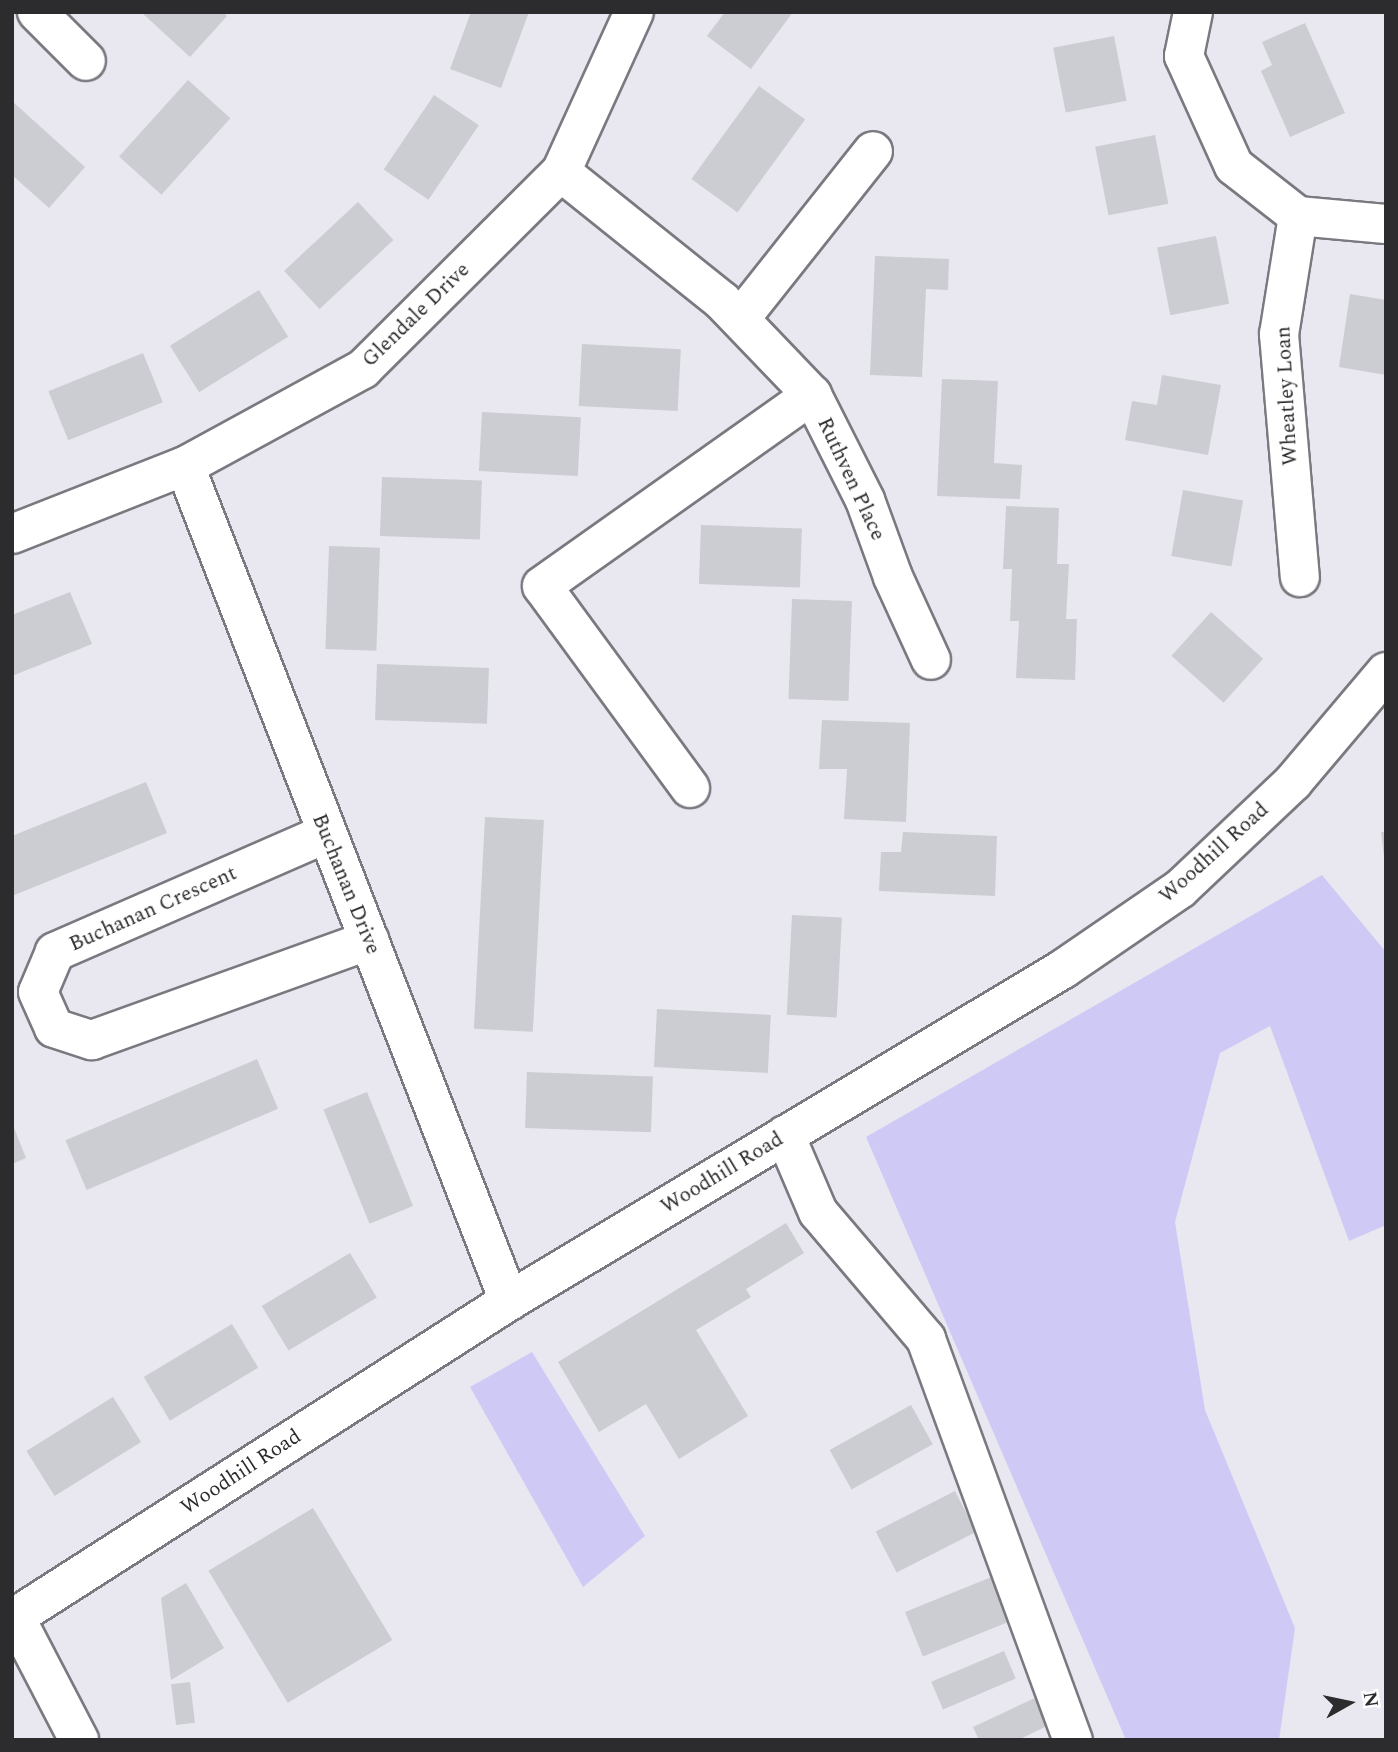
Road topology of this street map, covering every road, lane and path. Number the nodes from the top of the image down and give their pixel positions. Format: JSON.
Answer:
{"nodes":[{"id":1,"x":37,"y":12,"type":"edge"},
{"id":2,"x":634,"y":12,"type":"edge"},
{"id":3,"x":1193,"y":12,"type":"edge"},
{"id":4,"x":86,"y":61,"type":"dead end"},
{"id":5,"x":873,"y":151,"type":"dead end"},
{"id":6,"x":561,"y":172,"type":"junction"},
{"id":7,"x":1298,"y":216,"type":"junction"},
{"id":8,"x":1386,"y":224,"type":"edge"},
{"id":9,"x":740,"y":318,"type":"junction"},
{"id":10,"x":811,"y":395,"type":"junction"},
{"id":11,"x":186,"y":467,"type":"junction"},
{"id":12,"x":12,"y":534,"type":"edge"},
{"id":13,"x":1300,"y":577,"type":"dead end"},
{"id":14,"x":931,"y":660,"type":"dead end"},
{"id":15,"x":1386,"y":671,"type":"edge"},
{"id":16,"x":690,"y":788,"type":"dead end"},
{"id":17,"x":325,"y":834,"type":"junction"},
{"id":18,"x":370,"y":940,"type":"junction"},
{"id":19,"x":785,"y":1135,"type":"junction"},
{"id":20,"x":509,"y":1301,"type":"junction"},
{"id":21,"x":14,"y":1618,"type":"edge"},
{"id":22,"x":79,"y":1740,"type":"edge"},
{"id":23,"x":1073,"y":1740,"type":"edge"}],
"edges":[{"from":1,"to":4,"type":"street"},
{"from":2,"to":6,"type":"street","name":"Glendale Drive"},
{"from":3,"to":7,"type":"street"},
{"from":5,"to":9,"type":"street"},
{"from":6,"to":9,"type":"street","name":"Ruthven Place"},
{"from":6,"to":11,"type":"street","name":"Glendale Drive"},
{"from":7,"to":8,"type":"street"},
{"from":7,"to":13,"type":"street","name":"Wheatley Loan"},
{"from":9,"to":10,"type":"street","name":"Ruthven Place"},
{"from":10,"to":14,"type":"street","name":"Ruthven Place"},
{"from":10,"to":16,"type":"street"},
{"from":11,"to":12,"type":"street","name":"Glendale Drive"},
{"from":11,"to":17,"type":"street","name":"Buchanan Drive"},
{"from":15,"to":19,"type":"street","name":"Woodhill Road"},
{"from":17,"to":18,"type":"street","name":"Buchanan Drive"},
{"from":17,"to":18,"type":"street","name":"Buchanan Crescent"},
{"from":18,"to":20,"type":"street","name":"Buchanan Drive"},
{"from":19,"to":20,"type":"street","name":"Woodhill Road"},
{"from":19,"to":23,"type":"street"},
{"from":20,"to":21,"type":"street","name":"Woodhill Road"},
{"from":21,"to":22,"type":"street"}]}
